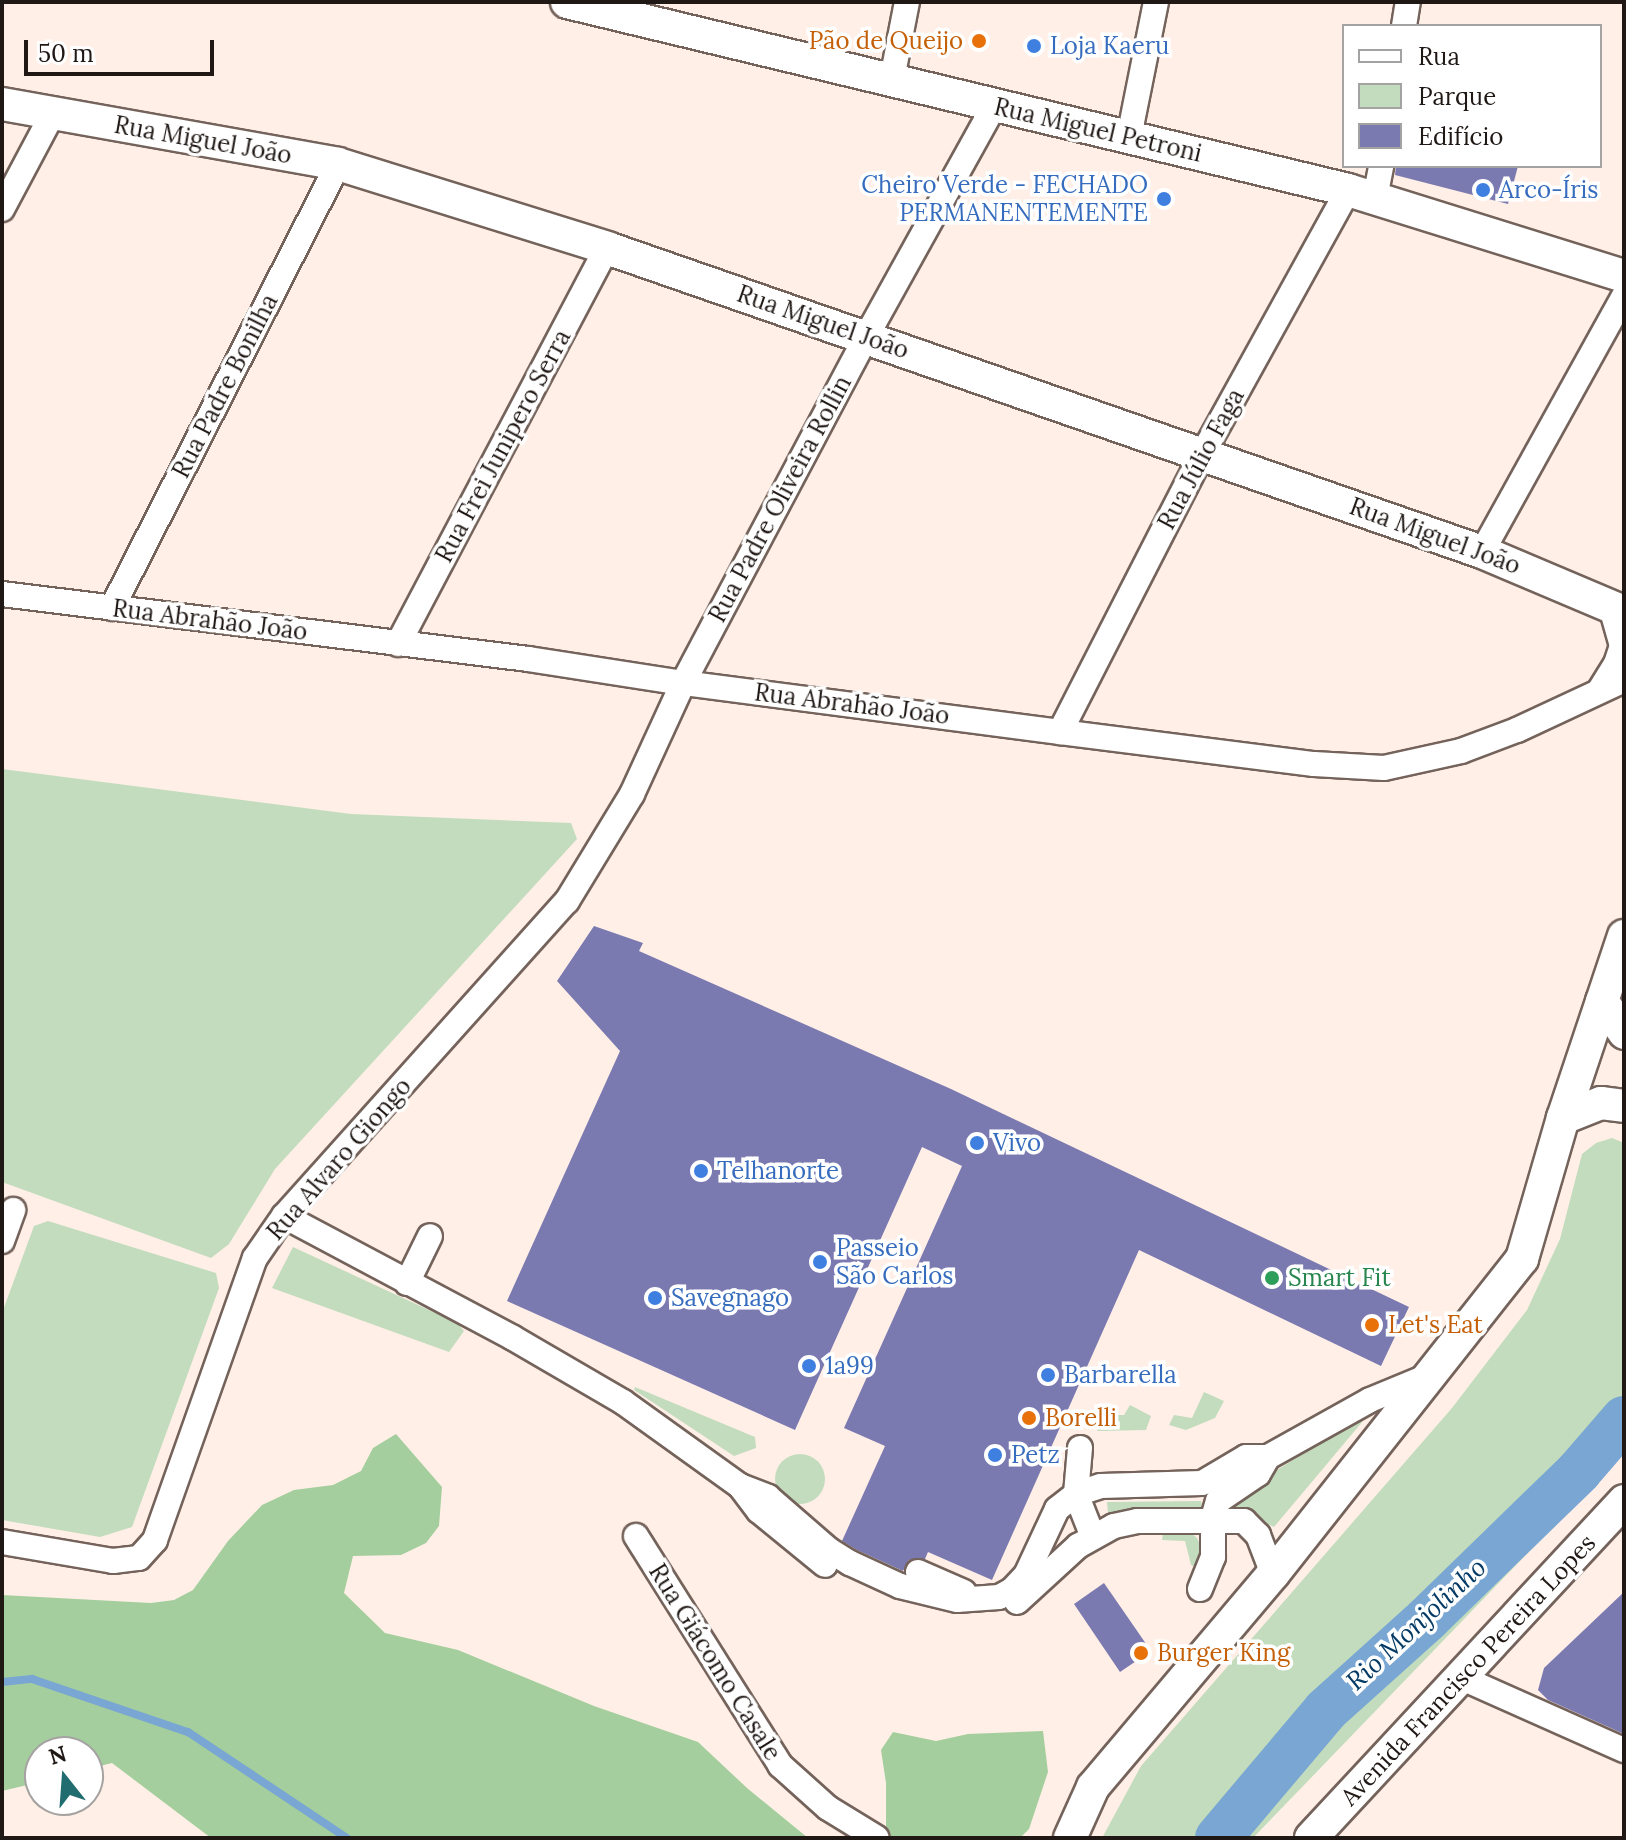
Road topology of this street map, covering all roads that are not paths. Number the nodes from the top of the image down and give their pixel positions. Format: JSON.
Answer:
{"nodes":[{"id":1,"x":567,"y":2,"type":"edge"},
{"id":2,"x":907,"y":2,"type":"edge"},
{"id":3,"x":1156,"y":2,"type":"edge"},
{"id":4,"x":1408,"y":2,"type":"edge"},
{"id":5,"x":654,"y":12,"type":"edge"},
{"id":6,"x":1404,"y":24,"type":"edge"},
{"id":7,"x":892,"y":79,"type":"junction"},
{"id":8,"x":2,"y":104,"type":"edge"},
{"id":9,"x":994,"y":106,"type":"junction"},
{"id":10,"x":53,"y":113,"type":"junction"},
{"id":11,"x":1129,"y":137,"type":"junction"},
{"id":12,"x":338,"y":164,"type":"junction"},
{"id":13,"x":1380,"y":168,"type":"edge"},
{"id":14,"x":1362,"y":194,"type":"junction"},
{"id":15,"x":2,"y":209,"type":"edge"},
{"id":16,"x":607,"y":248,"type":"junction"},
{"id":17,"x":1624,"y":276,"type":"edge"},
{"id":18,"x":1624,"y":296,"type":"edge"},
{"id":19,"x":866,"y":337,"type":"junction"},
{"id":20,"x":1203,"y":453,"type":"junction"},
{"id":21,"x":1482,"y":552,"type":"junction"},
{"id":22,"x":2,"y":594,"type":"edge"},
{"id":23,"x":112,"y":608,"type":"junction"},
{"id":24,"x":1617,"y":610,"type":"edge"},
{"id":25,"x":398,"y":644,"type":"junction"},
{"id":26,"x":1624,"y":680,"type":"edge"},
{"id":27,"x":683,"y":683,"type":"junction"},
{"id":28,"x":1599,"y":691,"type":"junction"},
{"id":29,"x":1060,"y":732,"type":"junction"},
{"id":30,"x":1624,"y":936,"type":"edge"},
{"id":31,"x":1602,"y":1001,"type":"junction"},
{"id":32,"x":1624,"y":1033,"type":"edge"},
{"id":33,"x":1624,"y":1106,"type":"edge"},
{"id":34,"x":1563,"y":1118,"type":"junction"},
{"id":35,"x":13,"y":1210,"type":"dead end"},
{"id":36,"x":284,"y":1216,"type":"junction"},
{"id":37,"x":430,"y":1236,"type":"dead end"},
{"id":38,"x":2,"y":1241,"type":"edge"},
{"id":39,"x":407,"y":1283,"type":"junction"},
{"id":40,"x":1432,"y":1375,"type":"junction"},
{"id":41,"x":1080,"y":1448,"type":"dead end"},
{"id":42,"x":1268,"y":1457,"type":"junction"},
{"id":43,"x":740,"y":1486,"type":"junction"},
{"id":44,"x":1076,"y":1494,"type":"junction"},
{"id":45,"x":1624,"y":1501,"type":"edge"},
{"id":46,"x":1213,"y":1518,"type":"junction"},
{"id":47,"x":636,"y":1536,"type":"dead end"},
{"id":48,"x":1093,"y":1537,"type":"junction"},
{"id":49,"x":2,"y":1542,"type":"edge"},
{"id":50,"x":918,"y":1572,"type":"dead end"},
{"id":51,"x":1273,"y":1574,"type":"junction"},
{"id":52,"x":1200,"y":1589,"type":"dead end"},
{"id":53,"x":982,"y":1599,"type":"junction"},
{"id":54,"x":1462,"y":1678,"type":"junction"},
{"id":55,"x":1624,"y":1750,"type":"edge"},
{"id":56,"x":877,"y":1838,"type":"edge"},
{"id":57,"x":1070,"y":1838,"type":"edge"},
{"id":58,"x":1311,"y":1838,"type":"edge"}],
"edges":[{"from":1,"to":5,"type":"main road","name":"Rua Miguel Petroni"},
{"from":2,"to":7,"type":"street"},
{"from":3,"to":11,"type":"street"},
{"from":4,"to":6,"type":"street"},
{"from":5,"to":7,"type":"main road","name":"Rua Miguel Petroni"},
{"from":7,"to":9,"type":"main road","name":"Rua Miguel Petroni"},
{"from":8,"to":10,"type":"main road","name":"Rua Miguel João"},
{"from":9,"to":11,"type":"main road","name":"Rua Miguel Petroni"},
{"from":9,"to":19,"type":"street","name":"Rua Padre Oliveira Rollin"},
{"from":10,"to":12,"type":"main road","name":"Rua Miguel João"},
{"from":10,"to":15,"type":"street"},
{"from":11,"to":14,"type":"main road","name":"Rua Miguel Petroni"},
{"from":12,"to":16,"type":"main road","name":"Rua Miguel João"},
{"from":12,"to":23,"type":"street","name":"Rua Padre Bonilha"},
{"from":13,"to":14,"type":"street","name":"Rua Júlio Faga"},
{"from":14,"to":17,"type":"main road","name":"Rua Miguel Petroni"},
{"from":14,"to":20,"type":"street","name":"Rua Júlio Faga"},
{"from":16,"to":19,"type":"main road","name":"Rua Miguel João"},
{"from":16,"to":25,"type":"street","name":"Rua Frei Junipero Serra"},
{"from":18,"to":21,"type":"street"},
{"from":19,"to":20,"type":"main road","name":"Rua Miguel João"},
{"from":19,"to":27,"type":"street","name":"Rua Padre Oliveira Rollin"},
{"from":20,"to":21,"type":"main road","name":"Rua Miguel João"},
{"from":20,"to":29,"type":"street","name":"Rua Júlio Faga"},
{"from":21,"to":24,"type":"main road","name":"Rua Miguel João"},
{"from":22,"to":23,"type":"street","name":"Rua Abrahão João"},
{"from":23,"to":25,"type":"street","name":"Rua Abrahão João"},
{"from":24,"to":28,"type":"street"},
{"from":25,"to":27,"type":"street","name":"Rua Abrahão João"},
{"from":26,"to":28,"type":"street","name":"Rua Abrahão João"},
{"from":27,"to":29,"type":"street","name":"Rua Abrahão João"},
{"from":27,"to":36,"type":"street","name":"Rua Alvaro Giongo"},
{"from":28,"to":29,"type":"street","name":"Rua Abrahão João"},
{"from":30,"to":31,"type":"main road"},
{"from":31,"to":32,"type":"main road"},
{"from":31,"to":34,"type":"main road"},
{"from":33,"to":34,"type":"main road"},
{"from":34,"to":40,"type":"main road"},
{"from":35,"to":38,"type":"street"},
{"from":36,"to":39,"type":"street"},
{"from":36,"to":49,"type":"street","name":"Rua Alvaro Giongo"},
{"from":37,"to":39,"type":"street"},
{"from":39,"to":43,"type":"street"},
{"from":40,"to":42,"type":"street"},
{"from":40,"to":51,"type":"main road"},
{"from":41,"to":44,"type":"street"},
{"from":42,"to":44,"type":"street"},
{"from":42,"to":46,"type":"street"},
{"from":43,"to":48,"type":"street"},
{"from":43,"to":53,"type":"street"},
{"from":44,"to":48,"type":"street"},
{"from":44,"to":53,"type":"street"},
{"from":45,"to":54,"type":"main road","name":"Avenida Francisco Pereira Lopes"},
{"from":46,"to":48,"type":"street"},
{"from":46,"to":51,"type":"street"},
{"from":46,"to":52,"type":"street"},
{"from":47,"to":56,"type":"street","name":"Rua Giácomo Casale"},
{"from":50,"to":53,"type":"street"},
{"from":51,"to":57,"type":"main road"},
{"from":54,"to":55,"type":"street"},
{"from":54,"to":58,"type":"main road","name":"Avenida Francisco Pereira Lopes"}]}
